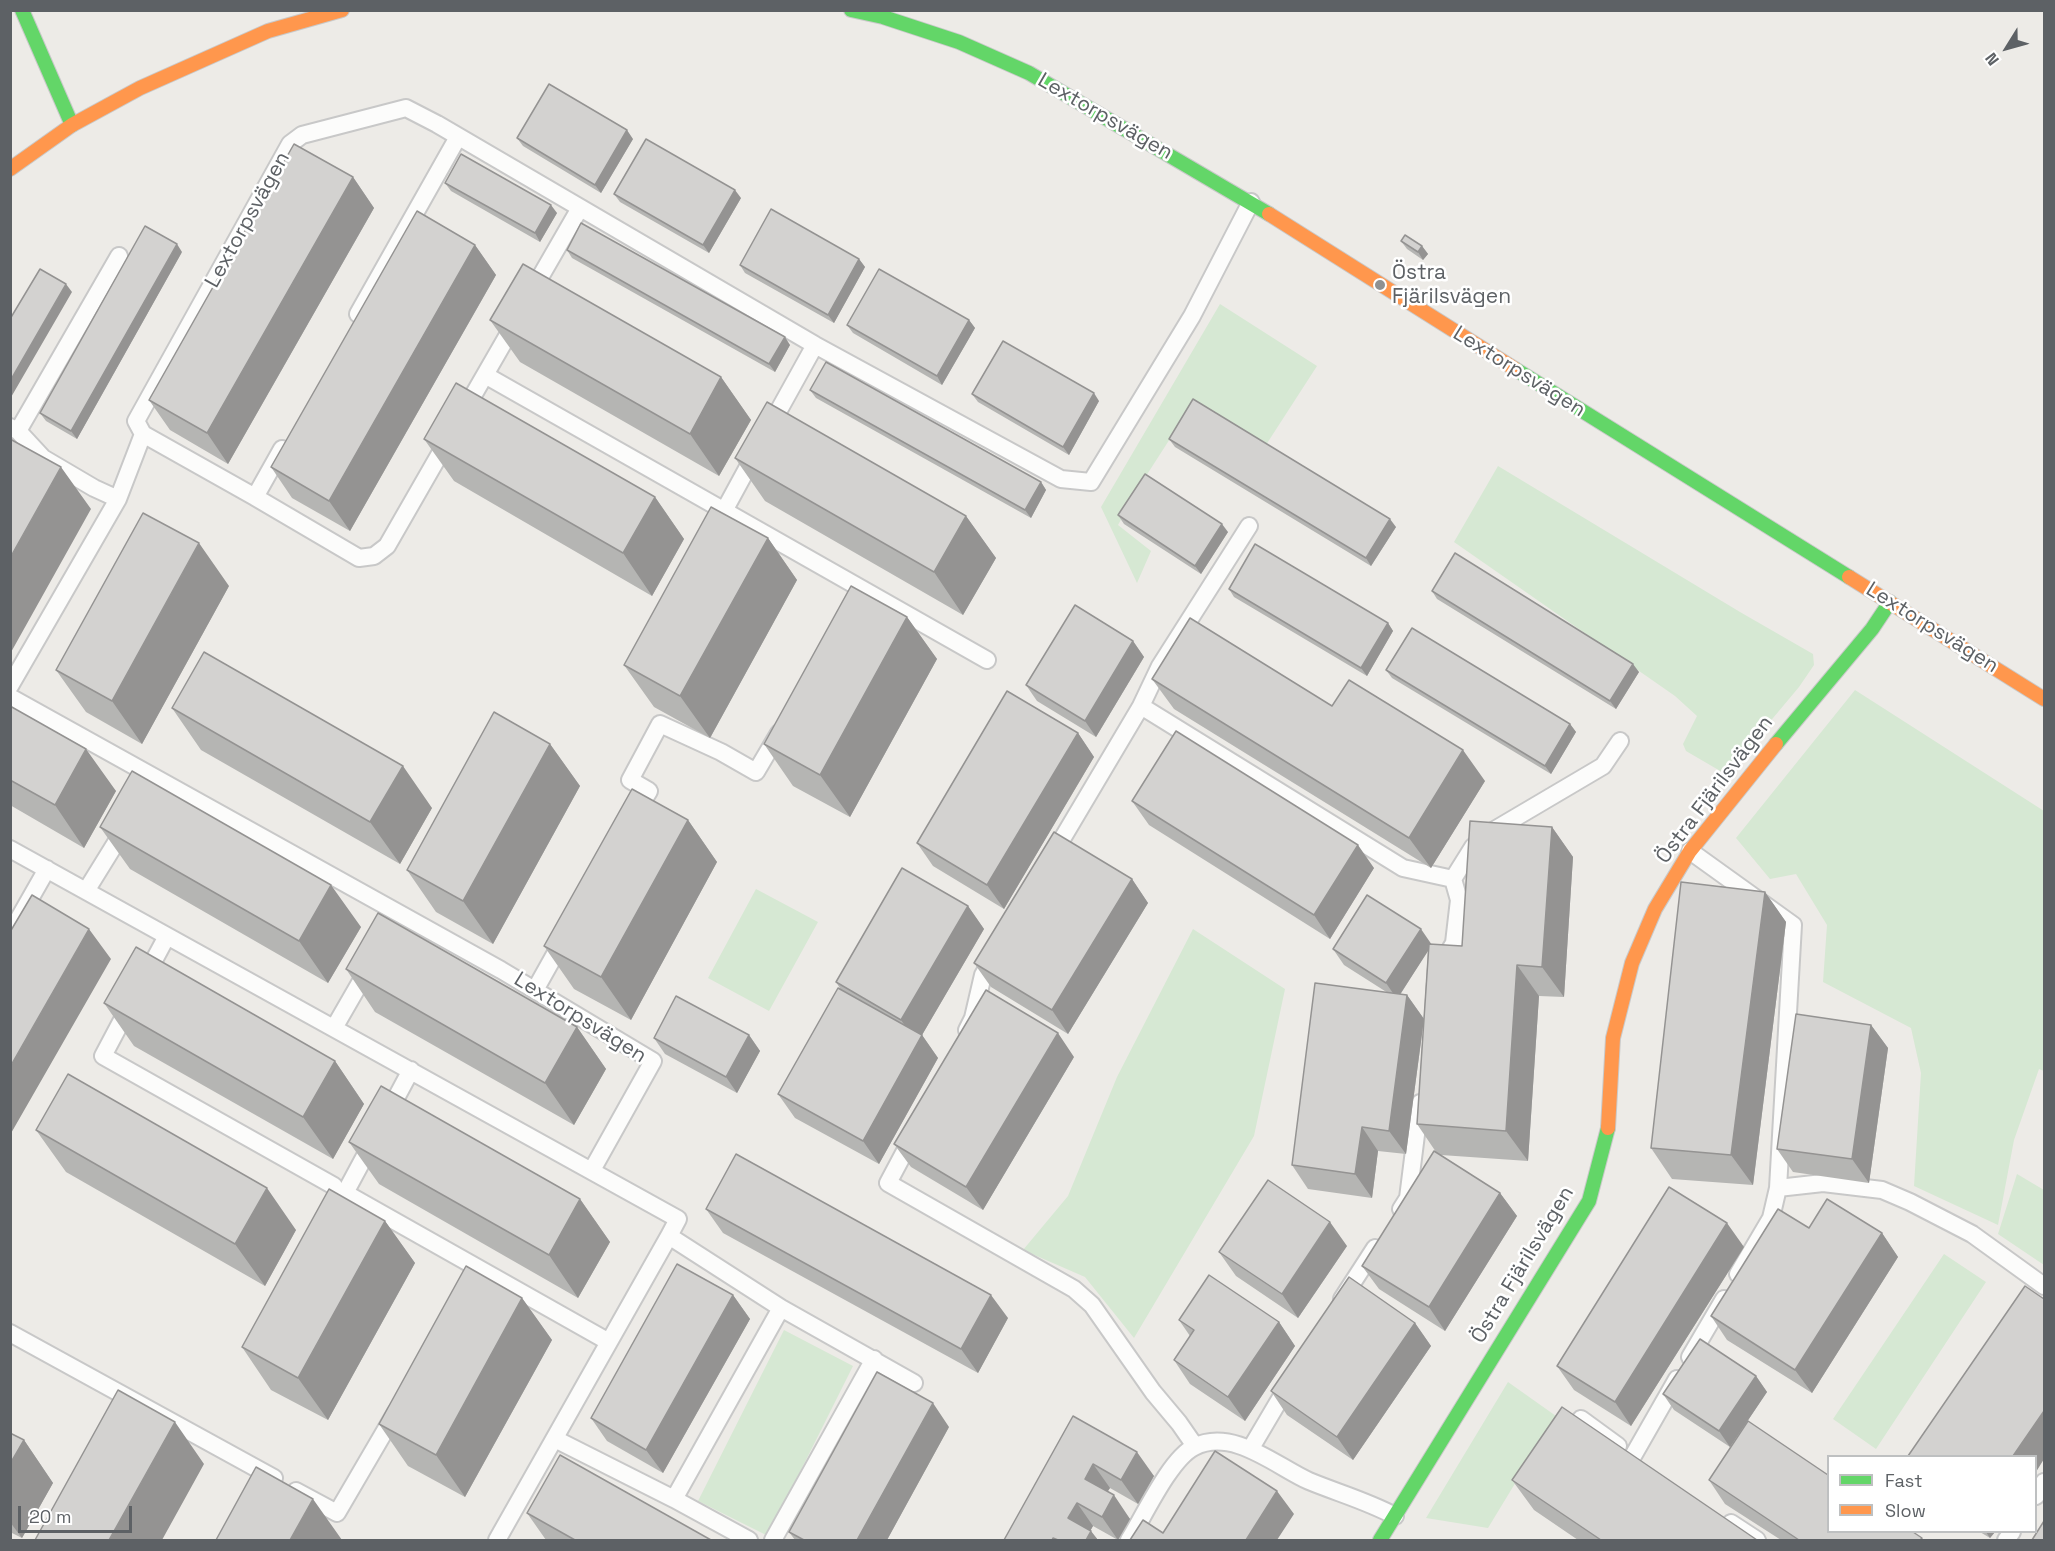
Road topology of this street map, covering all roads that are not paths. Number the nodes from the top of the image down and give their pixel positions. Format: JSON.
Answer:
{"nodes":[{"id":1,"x":22,"y":10,"type":"edge"},
{"id":2,"x":342,"y":10,"type":"edge"},
{"id":3,"x":851,"y":10,"type":"edge"},
{"id":4,"x":72,"y":125,"type":"junction"},
{"id":5,"x":458,"y":137,"type":"junction"},
{"id":6,"x":10,"y":169,"type":"edge"},
{"id":7,"x":1251,"y":202,"type":"junction"},
{"id":8,"x":580,"y":208,"type":"junction"},
{"id":9,"x":119,"y":256,"type":"dead end"},
{"id":10,"x":348,"y":333,"type":"edge"},
{"id":11,"x":815,"y":345,"type":"junction"},
{"id":12,"x":485,"y":375,"type":"junction"},
{"id":13,"x":14,"y":429,"type":"edge"},
{"id":14,"x":143,"y":434,"type":"junction"},
{"id":15,"x":290,"y":436,"type":"edge"},
{"id":16,"x":255,"y":497,"type":"junction"},
{"id":17,"x":118,"y":499,"type":"junction"},
{"id":18,"x":724,"y":511,"type":"junction"},
{"id":19,"x":1249,"y":526,"type":"dead end"},
{"id":20,"x":1890,"y":602,"type":"junction"},
{"id":21,"x":987,"y":660,"type":"dead end"},
{"id":22,"x":10,"y":686,"type":"edge"},
{"id":23,"x":10,"y":697,"type":"edge"},
{"id":24,"x":2044,"y":699,"type":"edge"},
{"id":25,"x":1141,"y":706,"type":"junction"},
{"id":26,"x":786,"y":722,"type":"edge"},
{"id":27,"x":1620,"y":741,"type":"dead end"},
{"id":28,"x":132,"y":816,"type":"edge"},
{"id":29,"x":628,"y":826,"type":"edge"},
{"id":30,"x":10,"y":849,"type":"edge"},
{"id":31,"x":1690,"y":851,"type":"junction"},
{"id":32,"x":47,"y":869,"type":"junction"},
{"id":33,"x":1044,"y":871,"type":"edge"},
{"id":34,"x":1453,"y":879,"type":"junction"},
{"id":35,"x":86,"y":891,"type":"junction"},
{"id":36,"x":570,"y":929,"type":"edge"},
{"id":37,"x":10,"y":934,"type":"edge"},
{"id":38,"x":167,"y":936,"type":"junction"},
{"id":39,"x":1001,"y":944,"type":"edge"},
{"id":40,"x":378,"y":951,"type":"edge"},
{"id":41,"x":1431,"y":980,"type":"edge"},
{"id":42,"x":535,"y":990,"type":"junction"},
{"id":43,"x":334,"y":1028,"type":"junction"},
{"id":44,"x":962,"y":1042,"type":"edge"},
{"id":45,"x":411,"y":1070,"type":"junction"},
{"id":46,"x":1421,"y":1084,"type":"edge"},
{"id":47,"x":921,"y":1122,"type":"edge"},
{"id":48,"x":592,"y":1170,"type":"junction"},
{"id":49,"x":334,"y":1186,"type":"dead end"},
{"id":50,"x":1778,"y":1188,"type":"junction"},
{"id":51,"x":669,"y":1236,"type":"junction"},
{"id":52,"x":2044,"y":1286,"type":"edge"},
{"id":53,"x":781,"y":1308,"type":"junction"},
{"id":54,"x":1331,"y":1316,"type":"edge"},
{"id":55,"x":10,"y":1333,"type":"edge"},
{"id":56,"x":609,"y":1342,"type":"junction"},
{"id":57,"x":874,"y":1359,"type":"junction"},
{"id":58,"x":1299,"y":1366,"type":"edge"},
{"id":59,"x":914,"y":1383,"type":"dead end"},
{"id":60,"x":403,"y":1400,"type":"edge"},
{"id":61,"x":1581,"y":1419,"type":"edge"},
{"id":62,"x":555,"y":1439,"type":"junction"},
{"id":63,"x":1195,"y":1446,"type":"junction"},
{"id":64,"x":1251,"y":1448,"type":"junction"},
{"id":65,"x":674,"y":1499,"type":"junction"},
{"id":66,"x":1395,"y":1515,"type":"junction"},
{"id":67,"x":1719,"y":1515,"type":"edge"},
{"id":68,"x":497,"y":1540,"type":"edge"},
{"id":69,"x":749,"y":1540,"type":"edge"},
{"id":70,"x":773,"y":1540,"type":"edge"},
{"id":71,"x":1129,"y":1540,"type":"edge"},
{"id":72,"x":1380,"y":1540,"type":"edge"},
{"id":73,"x":1757,"y":1540,"type":"edge"}],
"edges":[{"from":1,"to":4,"type":"street"},
{"from":2,"to":4,"type":"street"},
{"from":3,"to":7,"type":"street","name":"Lextorpsvägen"},
{"from":4,"to":6,"type":"street"},
{"from":5,"to":8,"type":"lane"},
{"from":5,"to":10,"type":"lane"},
{"from":5,"to":14,"type":"lane","name":"Lextorpsvägen"},
{"from":7,"to":11,"type":"lane"},
{"from":7,"to":20,"type":"street","name":"Lextorpsvägen"},
{"from":8,"to":11,"type":"lane"},
{"from":8,"to":12,"type":"lane"},
{"from":9,"to":13,"type":"lane"},
{"from":11,"to":18,"type":"lane"},
{"from":12,"to":16,"type":"lane"},
{"from":12,"to":18,"type":"lane"},
{"from":13,"to":17,"type":"lane"},
{"from":14,"to":16,"type":"lane"},
{"from":14,"to":17,"type":"lane","name":"Lextorpsvägen"},
{"from":15,"to":16,"type":"lane"},
{"from":17,"to":22,"type":"lane","name":"Lextorpsvägen"},
{"from":18,"to":21,"type":"lane"},
{"from":19,"to":25,"type":"lane"},
{"from":20,"to":24,"type":"street","name":"Lextorpsvägen"},
{"from":20,"to":31,"type":"street","name":"Östra Fjärilsvägen"},
{"from":23,"to":42,"type":"lane","name":"Lextorpsvägen"},
{"from":25,"to":33,"type":"lane"},
{"from":25,"to":34,"type":"lane"},
{"from":26,"to":29,"type":"lane"},
{"from":27,"to":34,"type":"lane"},
{"from":28,"to":35,"type":"lane"},
{"from":30,"to":32,"type":"lane"},
{"from":31,"to":50,"type":"lane"},
{"from":31,"to":66,"type":"street","name":"Östra Fjärilsvägen"},
{"from":32,"to":35,"type":"lane"},
{"from":32,"to":37,"type":"lane"},
{"from":34,"to":41,"type":"lane"},
{"from":35,"to":38,"type":"lane"},
{"from":36,"to":42,"type":"lane"},
{"from":38,"to":43,"type":"lane"},
{"from":38,"to":49,"type":"lane"},
{"from":39,"to":44,"type":"lane"},
{"from":40,"to":43,"type":"lane"},
{"from":42,"to":48,"type":"lane","name":"Lextorpsvägen"},
{"from":43,"to":45,"type":"lane"},
{"from":45,"to":48,"type":"lane"},
{"from":45,"to":56,"type":"lane"},
{"from":46,"to":54,"type":"lane"},
{"from":47,"to":63,"type":"lane"},
{"from":48,"to":51,"type":"lane"},
{"from":50,"to":52,"type":"lane"},
{"from":50,"to":61,"type":"lane"},
{"from":51,"to":53,"type":"lane"},
{"from":51,"to":56,"type":"lane"},
{"from":53,"to":57,"type":"lane"},
{"from":53,"to":65,"type":"lane"},
{"from":55,"to":60,"type":"lane"},
{"from":56,"to":62,"type":"lane"},
{"from":57,"to":59,"type":"lane"},
{"from":57,"to":70,"type":"lane"},
{"from":58,"to":64,"type":"lane"},
{"from":62,"to":65,"type":"lane"},
{"from":62,"to":68,"type":"lane"},
{"from":63,"to":64,"type":"lane"},
{"from":63,"to":71,"type":"lane"},
{"from":64,"to":66,"type":"lane"},
{"from":65,"to":69,"type":"lane"},
{"from":66,"to":72,"type":"street","name":"Östra Fjärilsvägen"},
{"from":67,"to":73,"type":"lane"}]}
